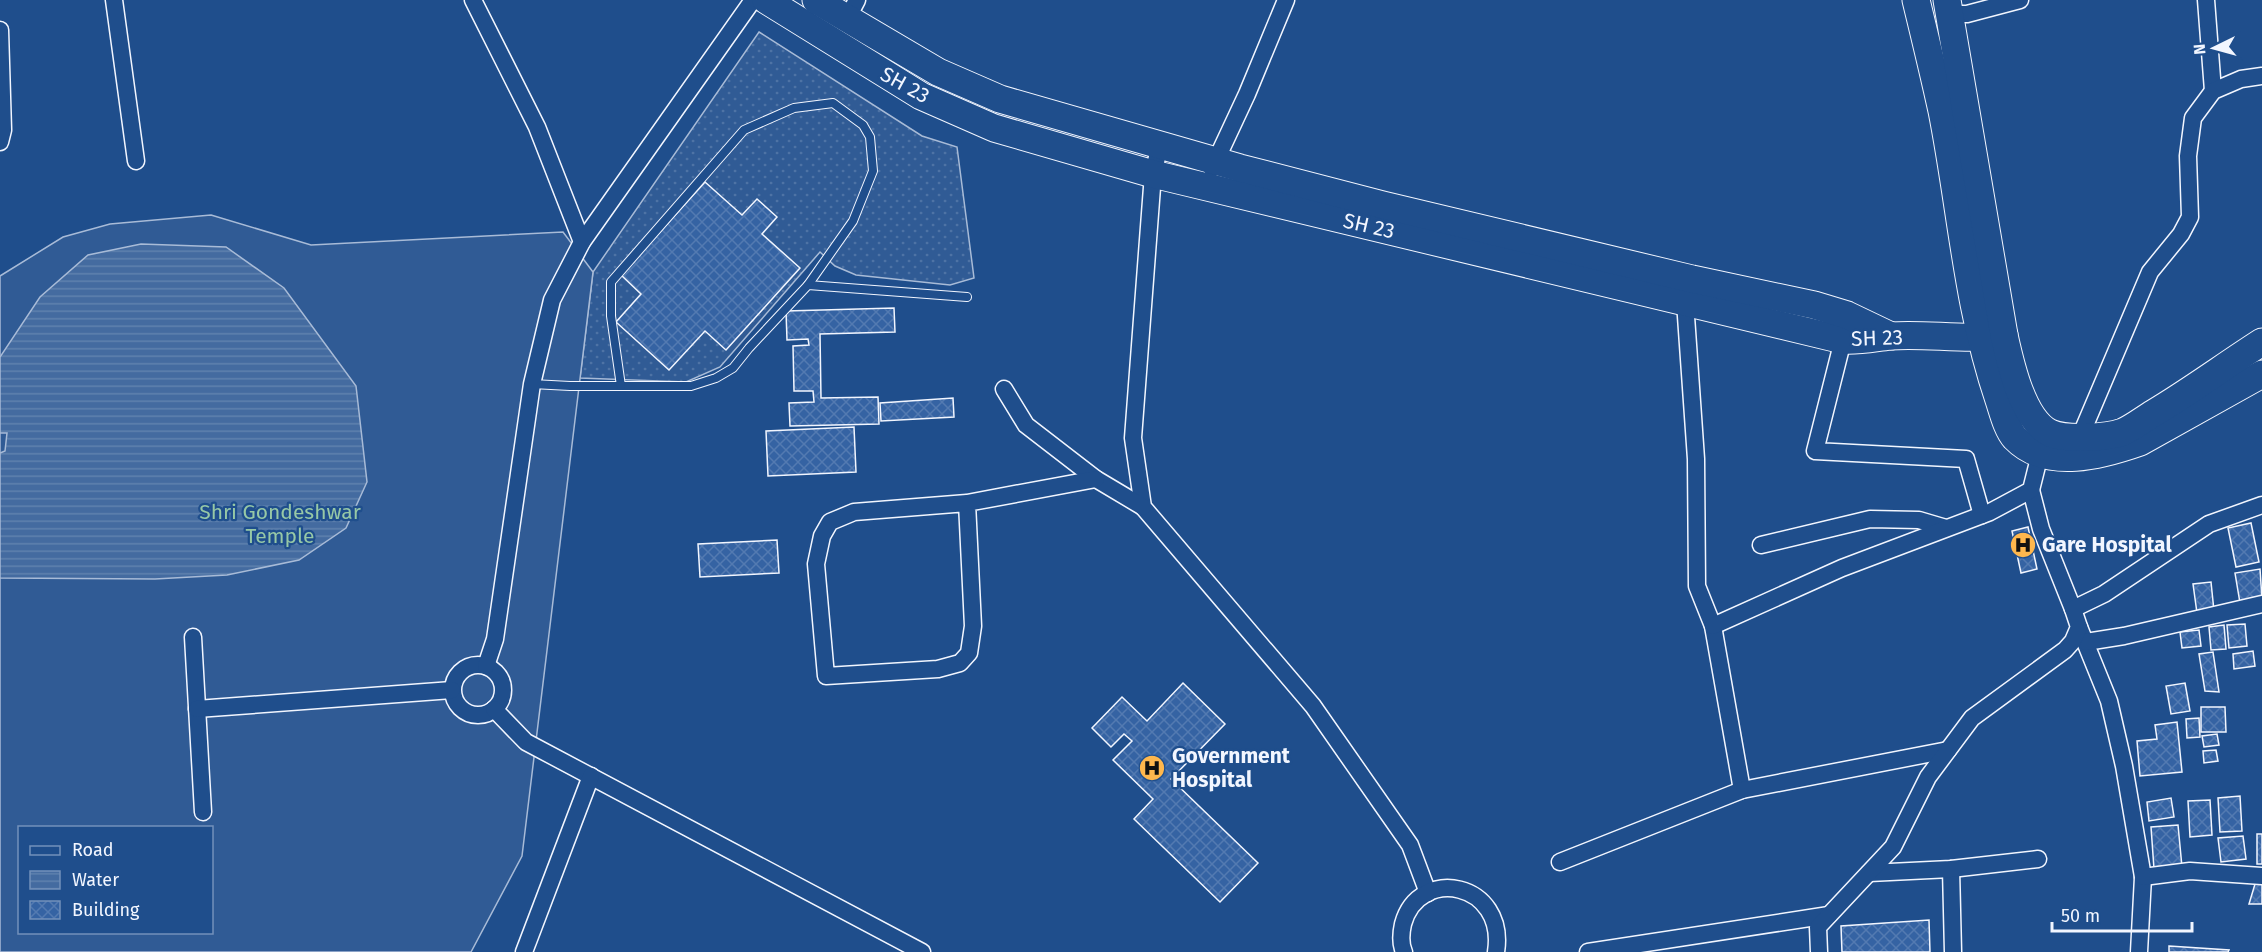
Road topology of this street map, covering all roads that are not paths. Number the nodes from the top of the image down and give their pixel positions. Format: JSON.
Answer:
{"nodes":[{"id":1,"x":114,"y":0,"type":"edge"},
{"id":2,"x":473,"y":0,"type":"edge"},
{"id":3,"x":753,"y":0,"type":"edge"},
{"id":4,"x":766,"y":0,"type":"edge"},
{"id":5,"x":816,"y":0,"type":"edge"},
{"id":6,"x":1286,"y":0,"type":"edge"},
{"id":7,"x":1916,"y":0,"type":"edge"},
{"id":8,"x":2020,"y":0,"type":"edge"},
{"id":9,"x":2206,"y":0,"type":"edge"},
{"id":10,"x":1958,"y":7,"type":"edge"},
{"id":11,"x":852,"y":9,"type":"edge"},
{"id":12,"x":0,"y":30,"type":"edge"},
{"id":13,"x":891,"y":44,"type":"junction"},
{"id":14,"x":876,"y":68,"type":"junction"},
{"id":15,"x":2262,"y":76,"type":"edge"},
{"id":16,"x":2213,"y":91,"type":"junction"},
{"id":17,"x":0,"y":142,"type":"edge"},
{"id":18,"x":1160,"y":145,"type":"junction"},
{"id":19,"x":136,"y":161,"type":"dead end"},
{"id":20,"x":1215,"y":161,"type":"junction"},
{"id":21,"x":1153,"y":174,"type":"junction"},
{"id":22,"x":1206,"y":187,"type":"junction"},
{"id":23,"x":1422,"y":226,"type":"junction"},
{"id":24,"x":582,"y":242,"type":"junction"},
{"id":25,"x":808,"y":285,"type":"junction"},
{"id":26,"x":1688,"y":290,"type":"junction"},
{"id":27,"x":968,"y":297,"type":"dead end"},
{"id":28,"x":1765,"y":308,"type":"junction"},
{"id":29,"x":1891,"y":336,"type":"junction"},
{"id":30,"x":1993,"y":337,"type":"junction"},
{"id":31,"x":1843,"y":340,"type":"junction"},
{"id":32,"x":2262,"y":342,"type":"edge"},
{"id":33,"x":2262,"y":374,"type":"edge"},
{"id":34,"x":532,"y":384,"type":"junction"},
{"id":35,"x":621,"y":386,"type":"junction"},
{"id":36,"x":1004,"y":389,"type":"dead end"},
{"id":37,"x":2043,"y":441,"type":"junction"},
{"id":38,"x":2077,"y":447,"type":"junction"},
{"id":39,"x":1096,"y":479,"type":"junction"},
{"id":40,"x":2031,"y":490,"type":"junction"},
{"id":41,"x":967,"y":503,"type":"junction"},
{"id":42,"x":2262,"y":505,"type":"edge"},
{"id":43,"x":1143,"y":507,"type":"junction"},
{"id":44,"x":1982,"y":515,"type":"junction"},
{"id":45,"x":1946,"y":528,"type":"junction"},
{"id":46,"x":1761,"y":545,"type":"dead end"},
{"id":47,"x":2262,"y":604,"type":"edge"},
{"id":48,"x":2073,"y":609,"type":"junction"},
{"id":49,"x":1713,"y":626,"type":"junction"},
{"id":50,"x":2079,"y":627,"type":"junction"},
{"id":51,"x":193,"y":637,"type":"dead end"},
{"id":52,"x":2086,"y":642,"type":"junction"},
{"id":53,"x":486,"y":666,"type":"junction"},
{"id":54,"x":452,"y":690,"type":"junction"},
{"id":55,"x":197,"y":708,"type":"junction"},
{"id":56,"x":494,"y":709,"type":"junction"},
{"id":57,"x":1948,"y":750,"type":"junction"},
{"id":58,"x":591,"y":776,"type":"junction"},
{"id":59,"x":1742,"y":790,"type":"junction"},
{"id":60,"x":203,"y":812,"type":"dead end"},
{"id":61,"x":2038,"y":859,"type":"dead end"},
{"id":62,"x":1560,"y":862,"type":"dead end"},
{"id":63,"x":1951,"y":868,"type":"junction"},
{"id":64,"x":1869,"y":873,"type":"junction"},
{"id":65,"x":2262,"y":876,"type":"edge"},
{"id":66,"x":2143,"y":877,"type":"junction"},
{"id":67,"x":1428,"y":893,"type":"junction"},
{"id":68,"x":1829,"y":915,"type":"junction"},
{"id":69,"x":524,"y":952,"type":"edge"},
{"id":70,"x":922,"y":952,"type":"edge"},
{"id":71,"x":1404,"y":952,"type":"edge"},
{"id":72,"x":1496,"y":952,"type":"edge"},
{"id":73,"x":1588,"y":952,"type":"edge"},
{"id":74,"x":1819,"y":952,"type":"edge"},
{"id":75,"x":1953,"y":952,"type":"edge"},
{"id":76,"x":2139,"y":952,"type":"edge"}],
"edges":[{"from":1,"to":19,"type":"street"},
{"from":2,"to":24,"type":"street"},
{"from":3,"to":24,"type":"street"},
{"from":4,"to":14,"type":"main road","name":"SH 23"},
{"from":5,"to":11,"type":"main road"},
{"from":6,"to":20,"type":"street"},
{"from":7,"to":30,"type":"main road"},
{"from":8,"to":10,"type":"street"},
{"from":9,"to":16,"type":"street"},
{"from":10,"to":30,"type":"main road"},
{"from":11,"to":13,"type":"main road"},
{"from":12,"to":17,"type":"street"},
{"from":13,"to":14,"type":"main road"},
{"from":13,"to":18,"type":"main road"},
{"from":14,"to":21,"type":"main road","name":"SH 23"},
{"from":15,"to":16,"type":"street"},
{"from":16,"to":38,"type":"street"},
{"from":18,"to":20,"type":"main road"},
{"from":18,"to":21,"type":"street"},
{"from":20,"to":22,"type":"street"},
{"from":20,"to":23,"type":"main road"},
{"from":21,"to":22,"type":"main road","name":"SH 23"},
{"from":21,"to":43,"type":"street"},
{"from":22,"to":23,"type":"main road","name":"SH 23"},
{"from":23,"to":26,"type":"main road"},
{"from":24,"to":34,"type":"street"},
{"from":25,"to":27,"type":"lane"},
{"from":25,"to":35,"type":"lane"},
{"from":25,"to":35,"type":"lane"},
{"from":26,"to":28,"type":"main road"},
{"from":26,"to":49,"type":"street"},
{"from":28,"to":29,"type":"main road"},
{"from":28,"to":31,"type":"main road","name":"SH 23"},
{"from":29,"to":30,"type":"main road","name":"SH 23"},
{"from":29,"to":31,"type":"main road","name":"SH 23"},
{"from":30,"to":37,"type":"main road"},
{"from":31,"to":44,"type":"street"},
{"from":32,"to":38,"type":"main road"},
{"from":33,"to":38,"type":"main road"},
{"from":34,"to":35,"type":"lane"},
{"from":34,"to":53,"type":"street"},
{"from":36,"to":39,"type":"street"},
{"from":37,"to":38,"type":"main road"},
{"from":37,"to":40,"type":"street"},
{"from":39,"to":41,"type":"street"},
{"from":39,"to":43,"type":"street"},
{"from":40,"to":44,"type":"street"},
{"from":40,"to":48,"type":"street"},
{"from":41,"to":41,"type":"street"},
{"from":42,"to":48,"type":"street"},
{"from":43,"to":67,"type":"street"},
{"from":44,"to":45,"type":"street"},
{"from":45,"to":46,"type":"street"},
{"from":45,"to":49,"type":"street"},
{"from":47,"to":52,"type":"street"},
{"from":48,"to":50,"type":"street"},
{"from":49,"to":59,"type":"street"},
{"from":50,"to":52,"type":"street"},
{"from":50,"to":57,"type":"street"},
{"from":51,"to":55,"type":"street"},
{"from":52,"to":66,"type":"street"},
{"from":53,"to":54,"type":"street"},
{"from":53,"to":56,"type":"street"},
{"from":54,"to":55,"type":"street"},
{"from":54,"to":56,"type":"street"},
{"from":55,"to":60,"type":"street"},
{"from":56,"to":58,"type":"street"},
{"from":57,"to":59,"type":"street"},
{"from":57,"to":64,"type":"street"},
{"from":58,"to":69,"type":"street"},
{"from":58,"to":70,"type":"street"},
{"from":59,"to":62,"type":"street"},
{"from":61,"to":63,"type":"street"},
{"from":63,"to":64,"type":"street"},
{"from":63,"to":75,"type":"street"},
{"from":64,"to":68,"type":"street"},
{"from":65,"to":66,"type":"street"},
{"from":66,"to":76,"type":"street"},
{"from":67,"to":71,"type":"street"},
{"from":67,"to":72,"type":"street"},
{"from":68,"to":73,"type":"street"},
{"from":68,"to":74,"type":"street"}]}
